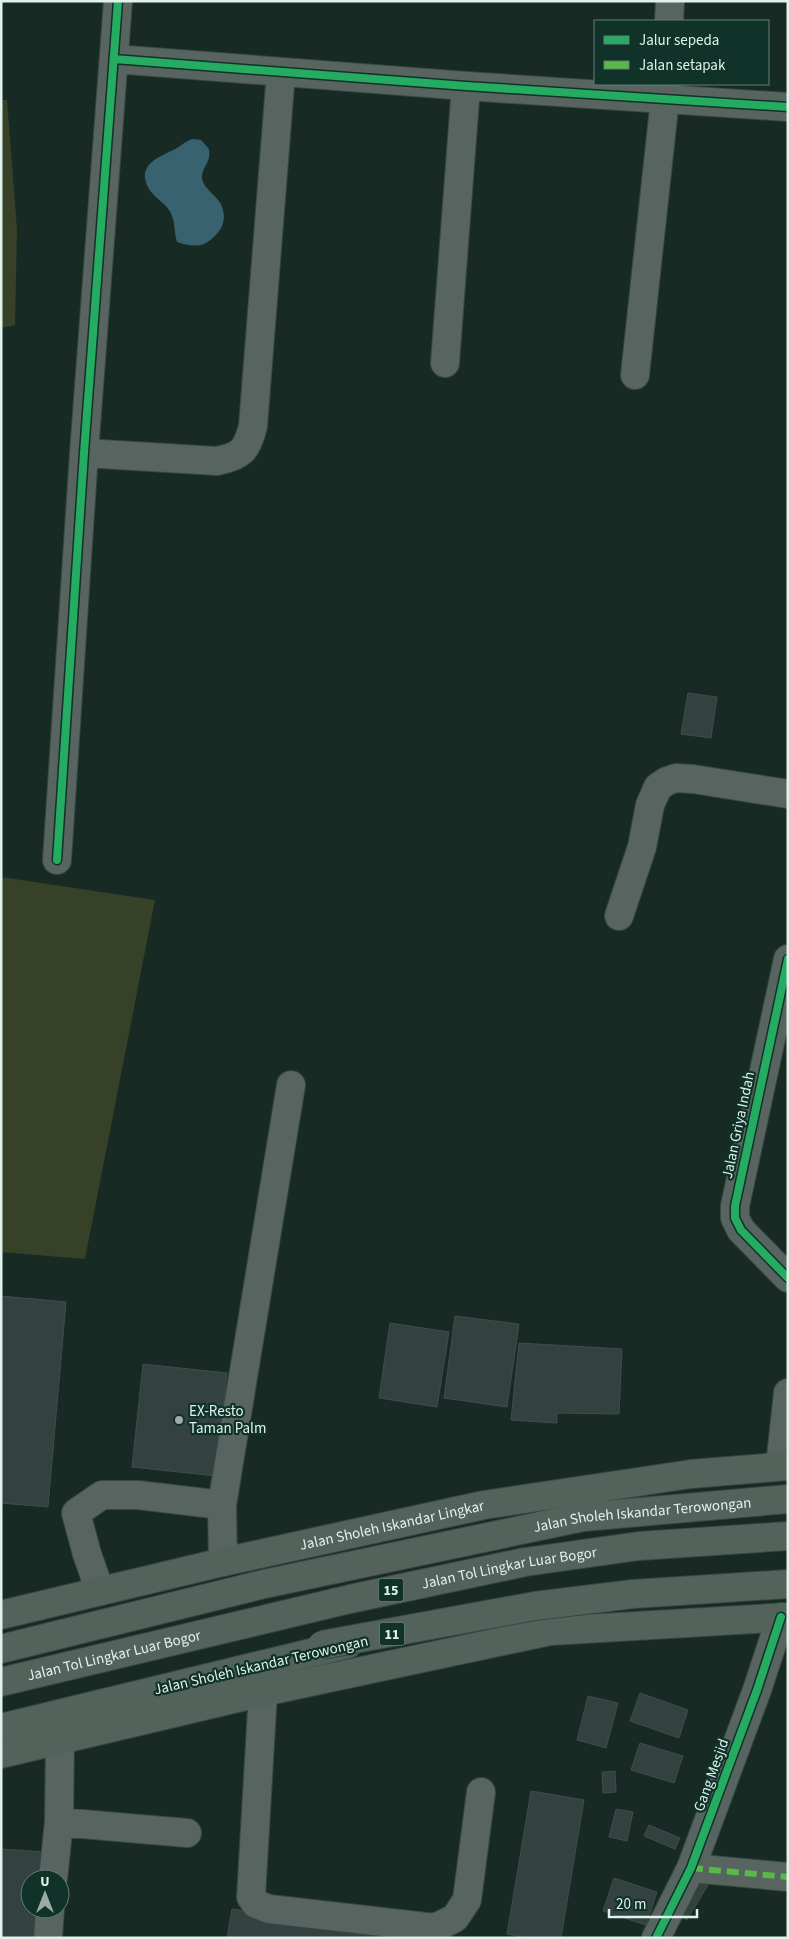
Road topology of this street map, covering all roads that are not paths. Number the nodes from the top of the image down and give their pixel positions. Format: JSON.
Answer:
{"nodes":[{"id":1,"x":118,"y":1,"type":"edge"},
{"id":2,"x":670,"y":1,"type":"edge"},
{"id":3,"x":669,"y":20,"type":"edge"},
{"id":4,"x":114,"y":59,"type":"junction"},
{"id":5,"x":281,"y":72,"type":"junction"},
{"id":6,"x":466,"y":86,"type":"junction"},
{"id":7,"x":665,"y":92,"type":"edge"},
{"id":8,"x":788,"y":107,"type":"edge"},
{"id":9,"x":445,"y":363,"type":"dead end"},
{"id":10,"x":635,"y":376,"type":"dead end"},
{"id":11,"x":84,"y":453,"type":"junction"},
{"id":12,"x":788,"y":794,"type":"edge"},
{"id":13,"x":57,"y":860,"type":"dead end"},
{"id":14,"x":619,"y":916,"type":"dead end"},
{"id":15,"x":788,"y":959,"type":"edge"},
{"id":16,"x":291,"y":1084,"type":"dead end"},
{"id":17,"x":788,"y":1278,"type":"edge"},
{"id":18,"x":788,"y":1393,"type":"edge"},
{"id":19,"x":784,"y":1466,"type":"edge"},
{"id":20,"x":788,"y":1499,"type":"edge"},
{"id":21,"x":222,"y":1505,"type":"junction"},
{"id":22,"x":788,"y":1536,"type":"edge"},
{"id":23,"x":223,"y":1562,"type":"junction"},
{"id":24,"x":788,"y":1576,"type":"edge"},
{"id":25,"x":788,"y":1584,"type":"edge"},
{"id":26,"x":100,"y":1591,"type":"junction"},
{"id":27,"x":1,"y":1615,"type":"edge"},
{"id":28,"x":784,"y":1617,"type":"edge"},
{"id":29,"x":1,"y":1649,"type":"edge"},
{"id":30,"x":1,"y":1682,"type":"edge"},
{"id":31,"x":264,"y":1692,"type":"junction"},
{"id":32,"x":1,"y":1721,"type":"edge"},
{"id":33,"x":1,"y":1728,"type":"edge"},
{"id":34,"x":60,"y":1738,"type":"junction"},
{"id":35,"x":1,"y":1754,"type":"edge"},
{"id":36,"x":482,"y":1792,"type":"dead end"},
{"id":37,"x":58,"y":1822,"type":"junction"},
{"id":38,"x":187,"y":1833,"type":"dead end"},
{"id":39,"x":691,"y":1868,"type":"junction"},
{"id":40,"x":54,"y":1869,"type":"edge"},
{"id":41,"x":788,"y":1877,"type":"edge"},
{"id":42,"x":49,"y":1919,"type":"edge"},
{"id":43,"x":48,"y":1938,"type":"edge"},
{"id":44,"x":656,"y":1938,"type":"edge"}],
"edges":[{"from":1,"to":4,"type":"street"},
{"from":2,"to":3,"type":"street"},
{"from":4,"to":5,"type":"street"},
{"from":4,"to":11,"type":"street"},
{"from":5,"to":6,"type":"street"},
{"from":5,"to":11,"type":"street"},
{"from":6,"to":7,"type":"street"},
{"from":6,"to":9,"type":"street"},
{"from":7,"to":8,"type":"street"},
{"from":7,"to":10,"type":"street"},
{"from":11,"to":13,"type":"street"},
{"from":12,"to":14,"type":"street"},
{"from":15,"to":17,"type":"street","name":"Jalan Griya Indah"},
{"from":16,"to":21,"type":"street"},
{"from":18,"to":19,"type":"street"},
{"from":19,"to":23,"type":"highway","name":"Jalan Sholeh Iskandar Lingkar"},
{"from":20,"to":29,"type":"highway","name":"Jalan Sholeh Iskandar Terowongan"},
{"from":21,"to":23,"type":"street"},
{"from":21,"to":26,"type":"street"},
{"from":22,"to":30,"type":"highway","name":"Jalan Tol Lingkar Luar Bogor","number":"15"},
{"from":23,"to":26,"type":"highway","name":"Jalan Sholeh Iskandar Lingkar"},
{"from":24,"to":33,"type":"highway","name":"Jalan Sholeh Iskandar Terowongan","number":"11"},
{"from":25,"to":32,"type":"highway","bridge":true},
{"from":26,"to":27,"type":"highway","name":"Jalan Sholeh Iskandar Lingkar"},
{"from":28,"to":31,"type":"highway"},
{"from":28,"to":39,"type":"street","name":"Gang Mesjid"},
{"from":31,"to":34,"type":"highway"},
{"from":31,"to":36,"type":"street"},
{"from":34,"to":35,"type":"highway"},
{"from":34,"to":37,"type":"street"},
{"from":37,"to":38,"type":"street"},
{"from":37,"to":40,"type":"street"},
{"from":39,"to":41,"type":"street"},
{"from":39,"to":44,"type":"street","name":"Gang Mesjid"},
{"from":42,"to":43,"type":"street"}]}
